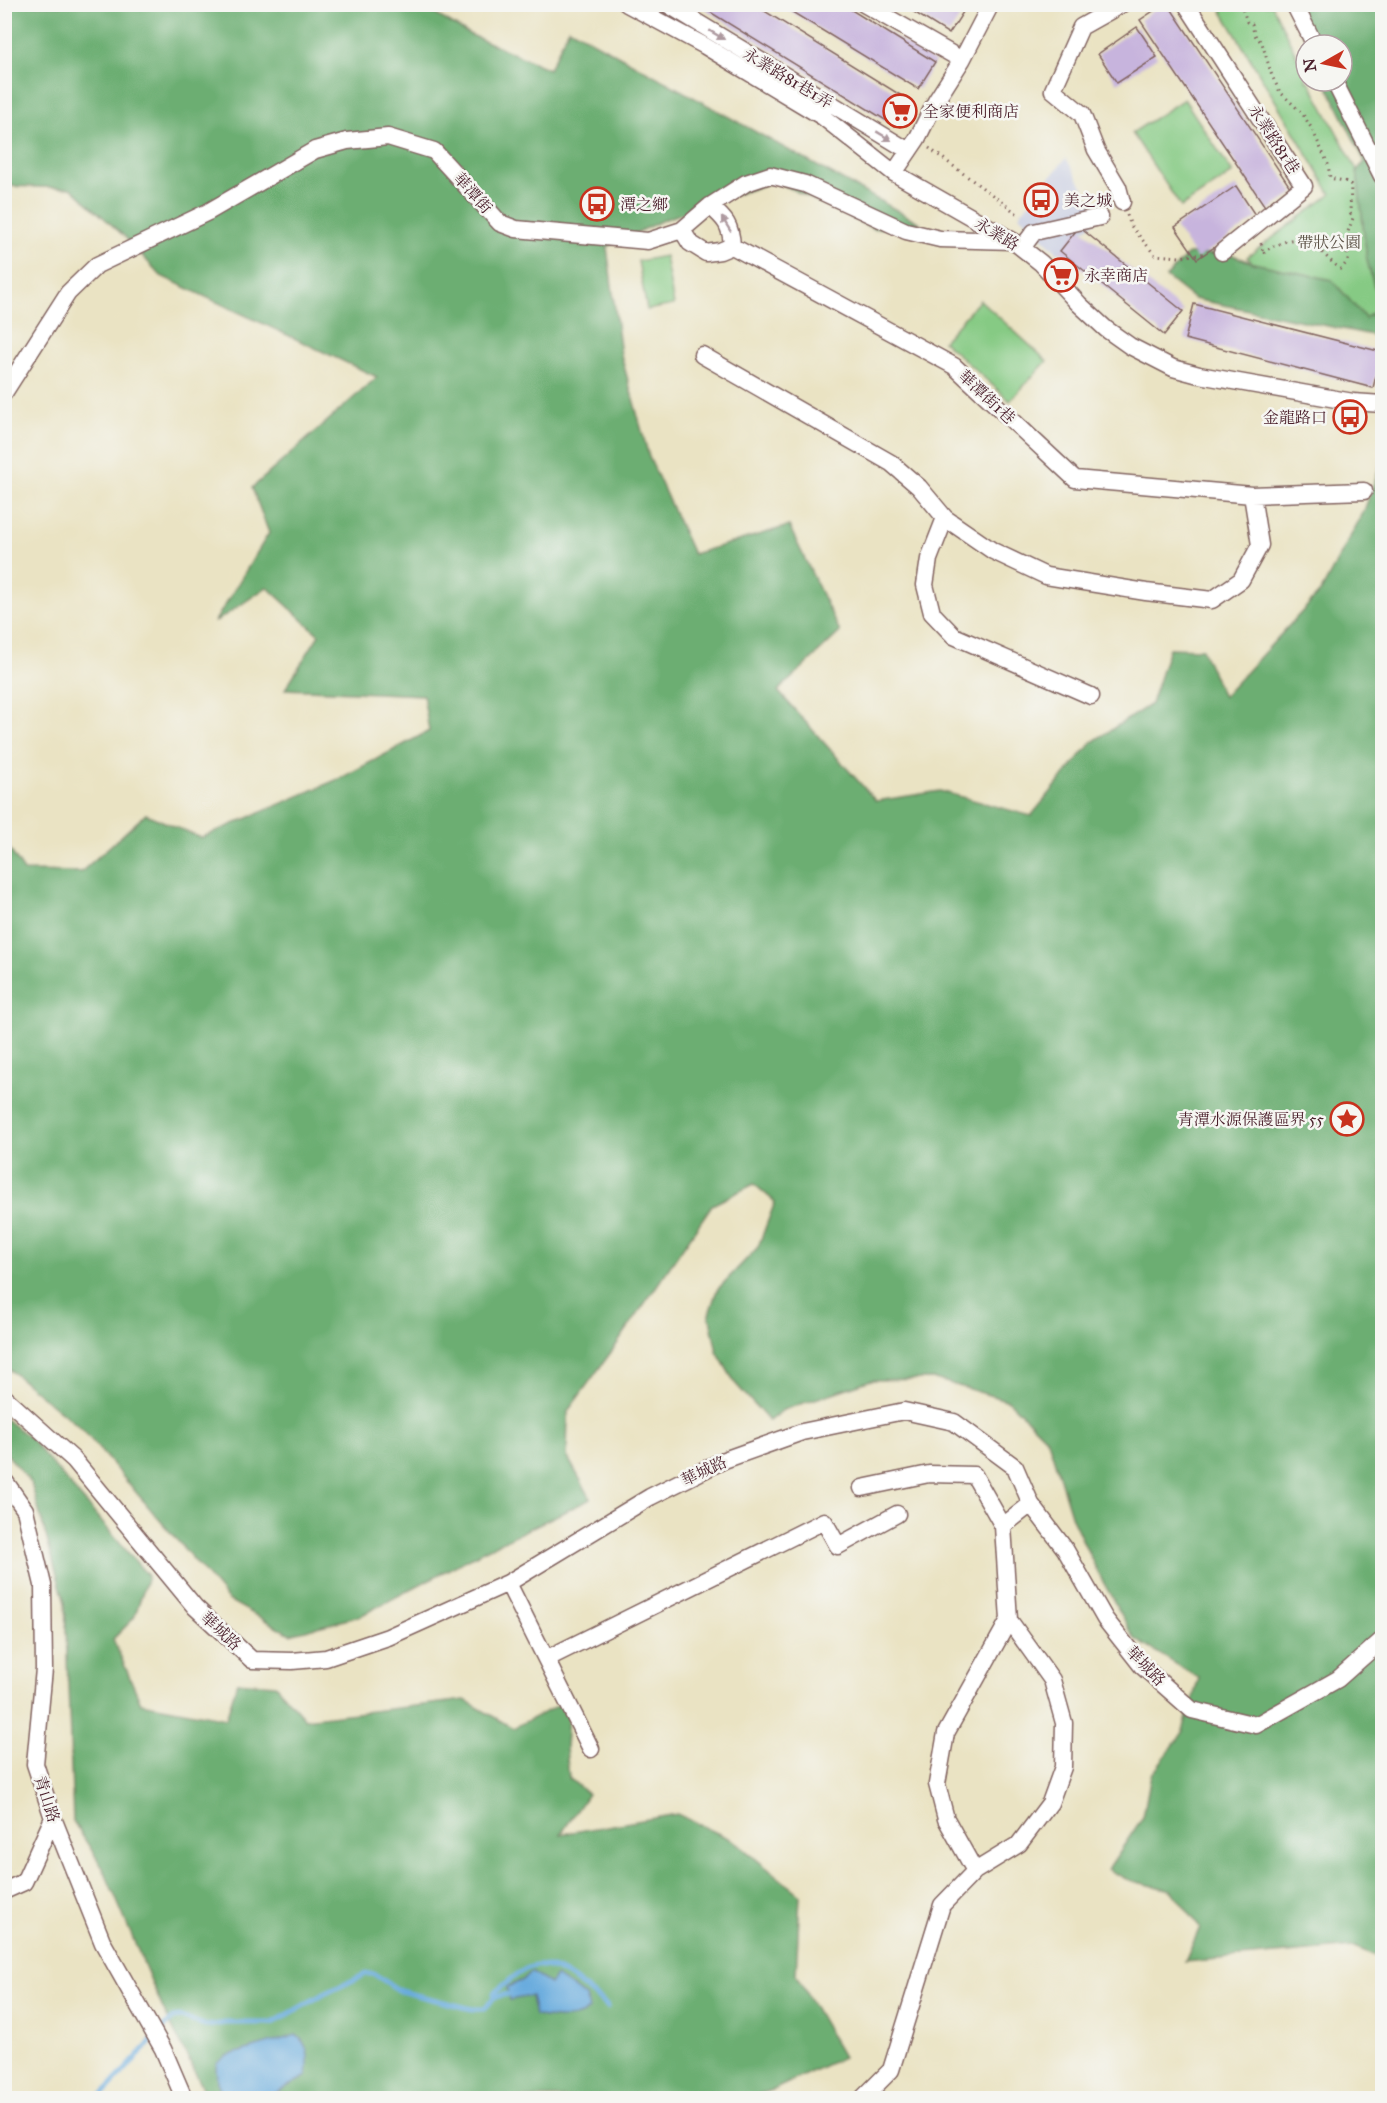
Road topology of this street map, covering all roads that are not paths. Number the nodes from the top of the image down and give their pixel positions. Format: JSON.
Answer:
{"nodes":[{"id":1,"x":627,"y":4,"type":"edge"},
{"id":2,"x":667,"y":4,"type":"edge"},
{"id":3,"x":864,"y":4,"type":"edge"},
{"id":4,"x":991,"y":4,"type":"edge"},
{"id":5,"x":1122,"y":4,"type":"edge"},
{"id":6,"x":1186,"y":4,"type":"edge"},
{"id":7,"x":1294,"y":4,"type":"edge"},
{"id":8,"x":1309,"y":33,"type":"edge"},
{"id":9,"x":962,"y":60,"type":"junction"},
{"id":10,"x":1340,"y":93,"type":"edge"},
{"id":11,"x":913,"y":145,"type":"junction"},
{"id":12,"x":894,"y":173,"type":"junction"},
{"id":13,"x":1383,"y":176,"type":"edge"},
{"id":14,"x":1122,"y":202,"type":"road end"},
{"id":15,"x":710,"y":206,"type":"junction"},
{"id":16,"x":1101,"y":217,"type":"dead end"},
{"id":17,"x":682,"y":230,"type":"junction"},
{"id":18,"x":1017,"y":244,"type":"junction"},
{"id":19,"x":732,"y":246,"type":"junction"},
{"id":20,"x":1222,"y":252,"type":"road end"},
{"id":21,"x":702,"y":355,"type":"dead end"},
{"id":22,"x":4,"y":393,"type":"edge"},
{"id":23,"x":1383,"y":404,"type":"edge"},
{"id":24,"x":1364,"y":491,"type":"dead end"},
{"id":25,"x":1252,"y":495,"type":"junction"},
{"id":26,"x":945,"y":518,"type":"junction"},
{"id":27,"x":1091,"y":696,"type":"dead end"},
{"id":28,"x":4,"y":1397,"type":"edge"},
{"id":29,"x":4,"y":1480,"type":"edge"},
{"id":30,"x":862,"y":1488,"type":"dead end"},
{"id":31,"x":1031,"y":1504,"type":"junction"},
{"id":32,"x":897,"y":1514,"type":"dead end"},
{"id":33,"x":1003,"y":1526,"type":"junction"},
{"id":34,"x":507,"y":1583,"type":"junction"},
{"id":35,"x":1008,"y":1620,"type":"junction"},
{"id":36,"x":1383,"y":1640,"type":"edge"},
{"id":37,"x":546,"y":1659,"type":"junction"},
{"id":38,"x":591,"y":1749,"type":"dead end"},
{"id":39,"x":53,"y":1818,"type":"junction"},
{"id":40,"x":975,"y":1871,"type":"junction"},
{"id":41,"x":4,"y":1891,"type":"edge"},
{"id":42,"x":184,"y":2098,"type":"edge"},
{"id":43,"x":863,"y":2098,"type":"edge"}],
"edges":[{"from":1,"to":12,"type":"street","name":"永業路"},
{"from":2,"to":11,"type":"street","name":"永業路81巷1弄","one_way":true},
{"from":3,"to":9,"type":"street"},
{"from":4,"to":9,"type":"street"},
{"from":5,"to":14,"type":"street"},
{"from":6,"to":20,"type":"street","name":"永業路81巷"},
{"from":7,"to":8,"type":"street"},
{"from":9,"to":11,"type":"street"},
{"from":10,"to":13,"type":"street"},
{"from":11,"to":12,"type":"street"},
{"from":12,"to":18,"type":"street","name":"永業路"},
{"from":15,"to":17,"type":"street","name":"華潭街"},
{"from":15,"to":18,"type":"street","name":"華潭街"},
{"from":19,"to":15,"type":"street","one_way":true},
{"from":16,"to":18,"type":"street"},
{"from":17,"to":19,"type":"street"},
{"from":17,"to":22,"type":"street","name":"華潭街"},
{"from":18,"to":23,"type":"street","name":"永業路"},
{"from":19,"to":25,"type":"street","name":"華潭街1巷"},
{"from":21,"to":26,"type":"street"},
{"from":24,"to":25,"type":"street","name":"華潭街1巷"},
{"from":25,"to":26,"type":"street"},
{"from":26,"to":27,"type":"street"},
{"from":28,"to":34,"type":"street","name":"華城路"},
{"from":29,"to":39,"type":"street","name":"青山路"},
{"from":30,"to":33,"type":"street"},
{"from":31,"to":33,"type":"street"},
{"from":31,"to":34,"type":"street","name":"華城路"},
{"from":31,"to":36,"type":"street","name":"華城路"},
{"from":32,"to":37,"type":"street"},
{"from":33,"to":35,"type":"street"},
{"from":34,"to":37,"type":"street"},
{"from":35,"to":40,"type":"street"},
{"from":35,"to":40,"type":"street"},
{"from":37,"to":38,"type":"street"},
{"from":39,"to":41,"type":"street"},
{"from":39,"to":42,"type":"street","name":"青山路"},
{"from":40,"to":43,"type":"street"}]}
